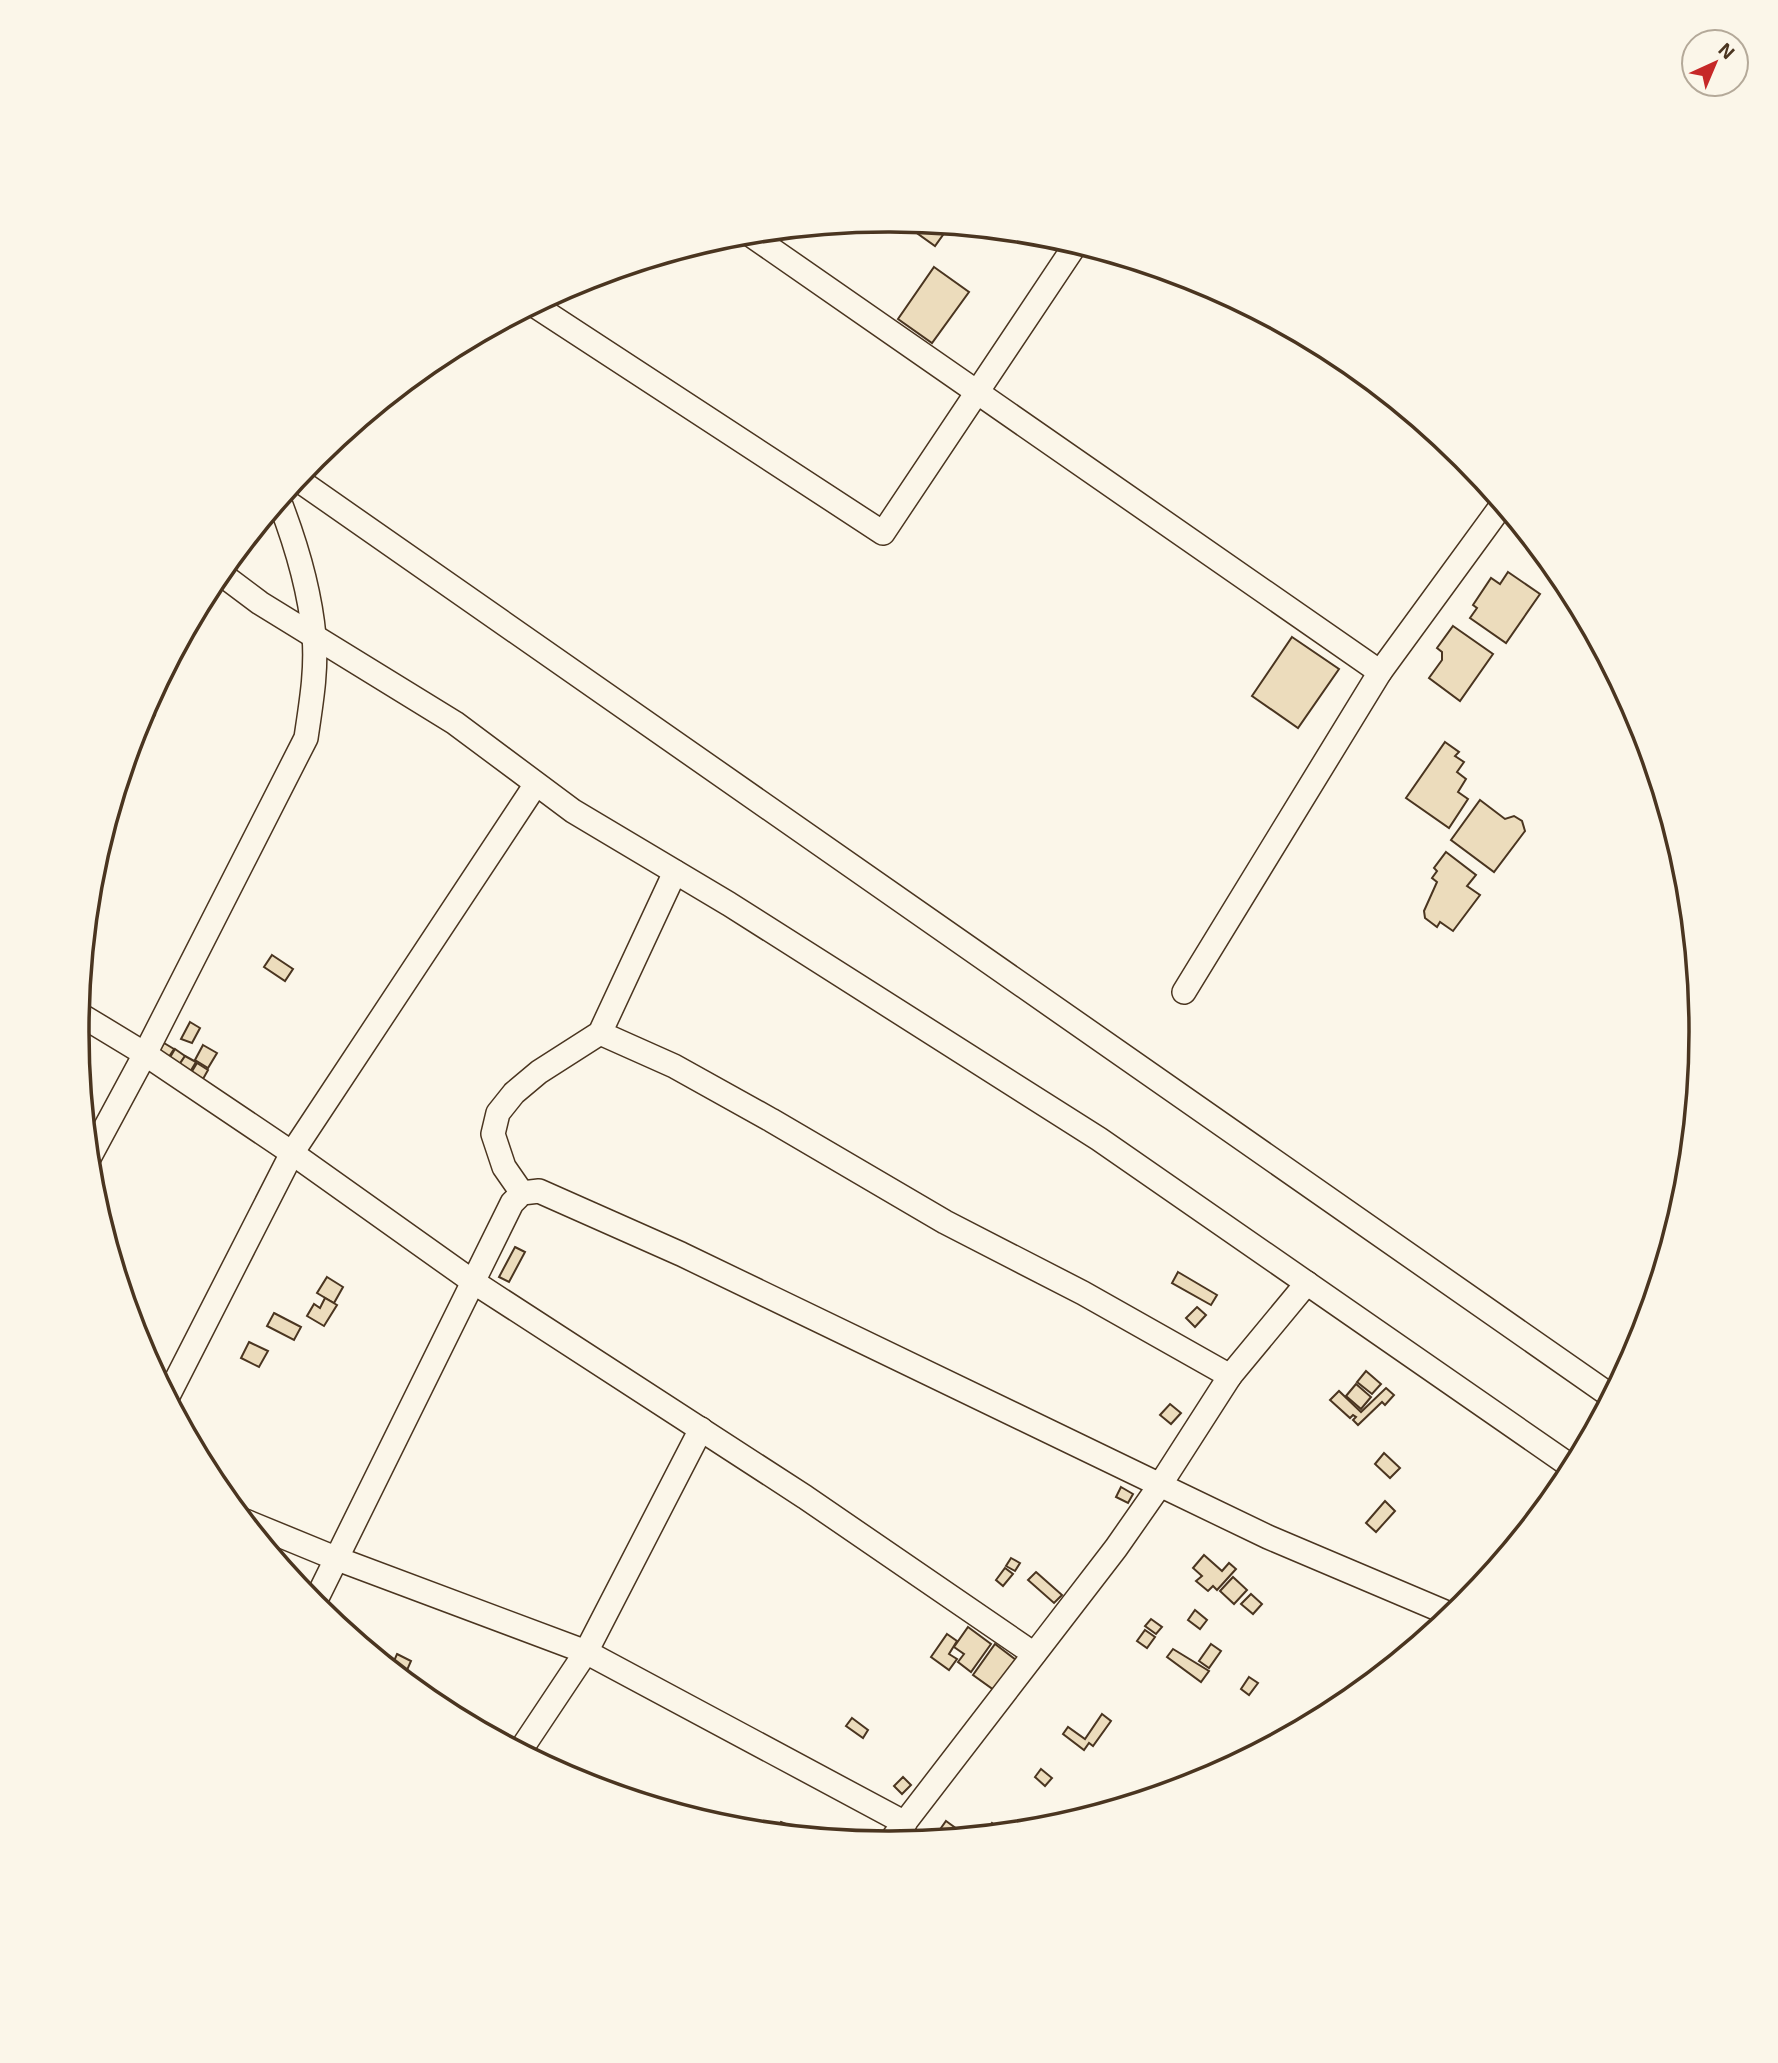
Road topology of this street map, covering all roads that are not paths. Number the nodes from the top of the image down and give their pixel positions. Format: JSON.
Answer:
{"nodes":[{"id":1,"x":762,"y":243,"type":"edge"},
{"id":2,"x":1070,"y":253,"type":"edge"},
{"id":3,"x":543,"y":311,"type":"edge"},
{"id":4,"x":977,"y":392,"type":"junction"},
{"id":5,"x":306,"y":485,"type":"edge"},
{"id":6,"x":283,"y":510,"type":"edge"},
{"id":7,"x":1497,"y":512,"type":"edge"},
{"id":8,"x":229,"y":580,"type":"edge"},
{"id":9,"x":314,"y":636,"type":"junction"},
{"id":10,"x":1380,"y":672,"type":"junction"},
{"id":11,"x":536,"y":784,"type":"junction"},
{"id":12,"x":675,"y":872,"type":"junction"},
{"id":13,"x":1184,"y":992,"type":"dead end"},
{"id":14,"x":89,"y":1020,"type":"edge"},
{"id":15,"x":600,"y":1033,"type":"junction"},
{"id":16,"x":145,"y":1054,"type":"junction"},
{"id":17,"x":97,"y":1143,"type":"edge"},
{"id":18,"x":292,"y":1153,"type":"junction"},
{"id":19,"x":522,"y":1193,"type":"junction"},
{"id":20,"x":472,"y":1281,"type":"junction"},
{"id":21,"x":1307,"y":1283,"type":"junction"},
{"id":22,"x":1230,"y":1376,"type":"junction"},
{"id":23,"x":173,"y":1387,"type":"edge"},
{"id":24,"x":1603,"y":1391,"type":"edge"},
{"id":25,"x":701,"y":1429,"type":"junction"},
{"id":26,"x":1563,"y":1461,"type":"edge"},
{"id":27,"x":1160,"y":1485,"type":"junction"},
{"id":28,"x":264,"y":1529,"type":"edge"},
{"id":29,"x":335,"y":1558,"type":"junction"},
{"id":30,"x":319,"y":1593,"type":"edge"},
{"id":31,"x":1441,"y":1610,"type":"edge"},
{"id":32,"x":586,"y":1652,"type":"junction"},
{"id":33,"x":1034,"y":1654,"type":"junction"},
{"id":34,"x":525,"y":1744,"type":"edge"},
{"id":35,"x":905,"y":1823,"type":"junction"},
{"id":36,"x":899,"y":1831,"type":"edge"}],
"edges":[{"from":1,"to":4,"type":"street"},
{"from":2,"to":4,"type":"street"},
{"from":3,"to":4,"type":"street"},
{"from":4,"to":10,"type":"street"},
{"from":5,"to":24,"type":"street"},
{"from":6,"to":9,"type":"street"},
{"from":7,"to":10,"type":"street"},
{"from":8,"to":9,"type":"street"},
{"from":9,"to":11,"type":"street"},
{"from":9,"to":16,"type":"street"},
{"from":10,"to":13,"type":"street"},
{"from":11,"to":12,"type":"street"},
{"from":11,"to":18,"type":"street"},
{"from":12,"to":15,"type":"street"},
{"from":12,"to":21,"type":"street"},
{"from":14,"to":16,"type":"street"},
{"from":15,"to":19,"type":"street"},
{"from":15,"to":22,"type":"street"},
{"from":16,"to":17,"type":"street"},
{"from":16,"to":18,"type":"street"},
{"from":18,"to":20,"type":"street"},
{"from":18,"to":23,"type":"street"},
{"from":19,"to":20,"type":"street"},
{"from":19,"to":27,"type":"street"},
{"from":20,"to":25,"type":"street"},
{"from":20,"to":29,"type":"street"},
{"from":21,"to":22,"type":"street"},
{"from":21,"to":26,"type":"street"},
{"from":22,"to":27,"type":"street"},
{"from":25,"to":32,"type":"street"},
{"from":25,"to":33,"type":"street"},
{"from":27,"to":31,"type":"street"},
{"from":27,"to":33,"type":"street"},
{"from":28,"to":29,"type":"street"},
{"from":29,"to":30,"type":"street"},
{"from":29,"to":32,"type":"street"},
{"from":32,"to":34,"type":"street"},
{"from":32,"to":35,"type":"street"},
{"from":33,"to":35,"type":"street"},
{"from":35,"to":36,"type":"street"}]}
